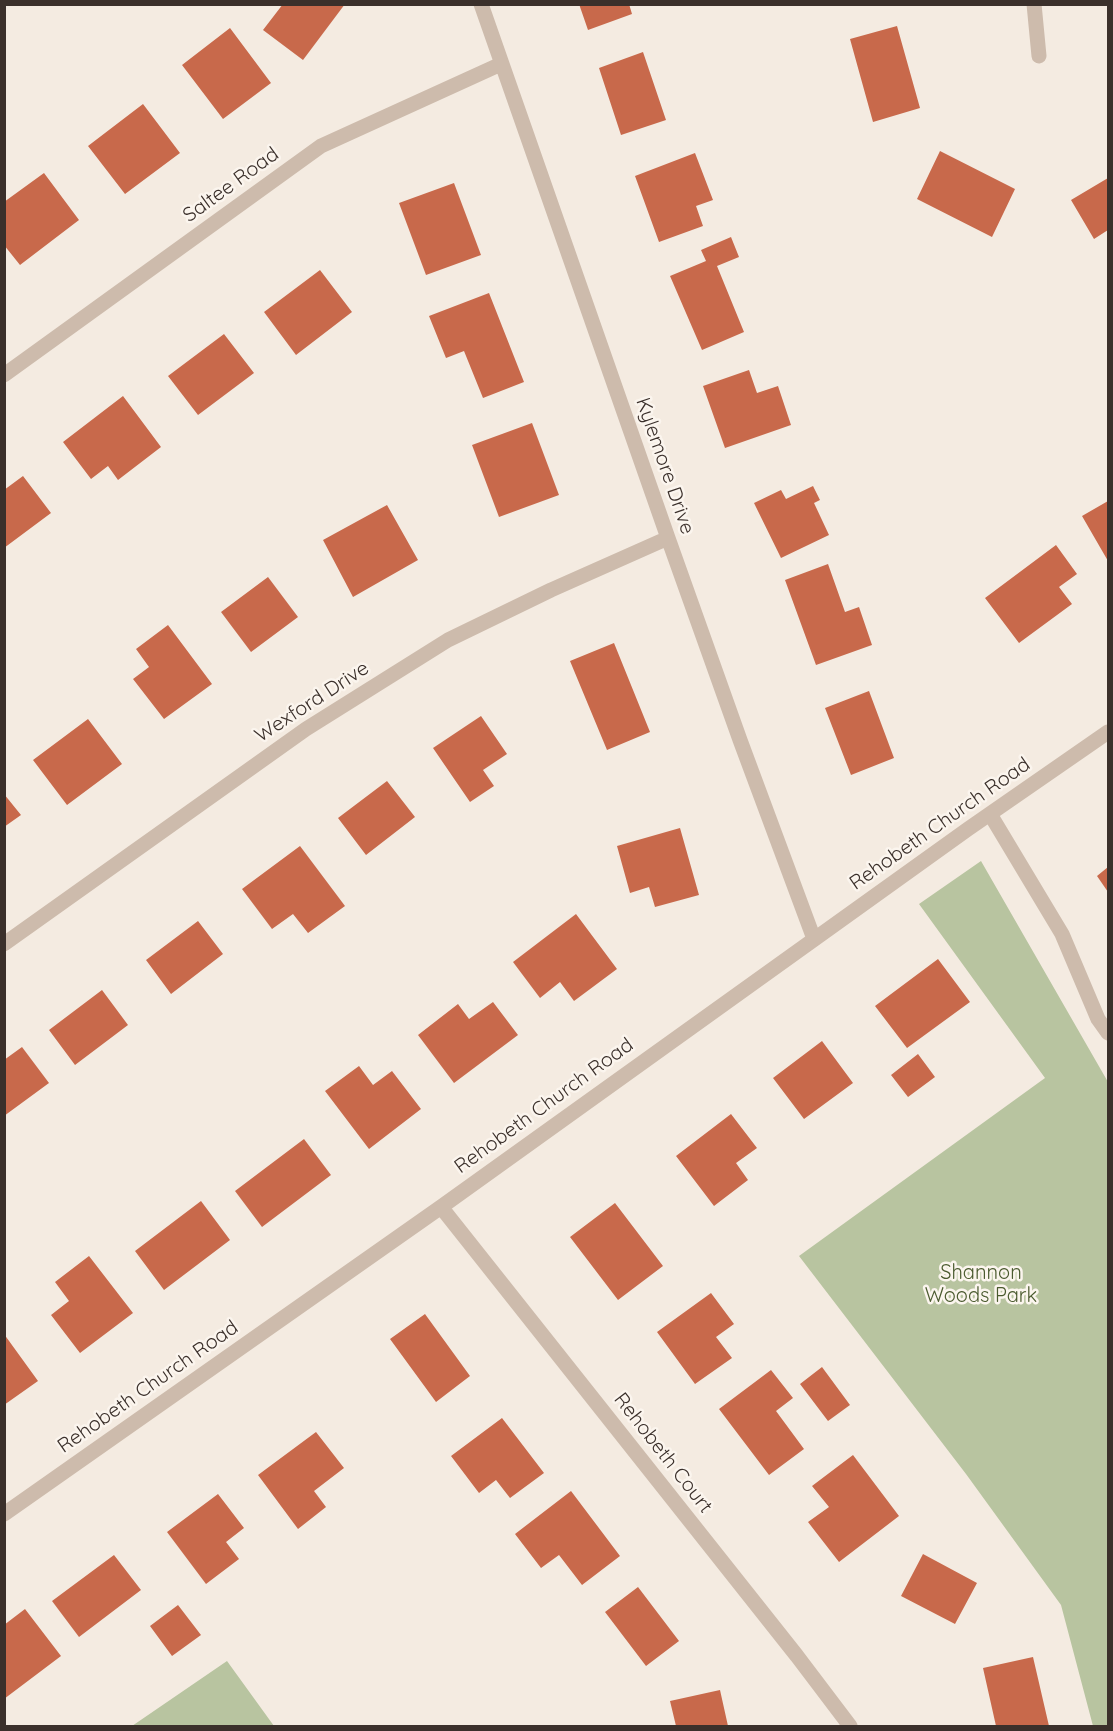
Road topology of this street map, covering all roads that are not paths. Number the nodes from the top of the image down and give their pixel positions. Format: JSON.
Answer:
{"nodes":[{"id":1,"x":481,"y":4,"type":"edge"},
{"id":2,"x":1034,"y":4,"type":"edge"},
{"id":3,"x":1039,"y":56,"type":"dead end"},
{"id":4,"x":501,"y":64,"type":"junction"},
{"id":5,"x":4,"y":375,"type":"edge"},
{"id":6,"x":668,"y":538,"type":"junction"},
{"id":7,"x":1108,"y":732,"type":"edge"},
{"id":8,"x":990,"y":813,"type":"junction"},
{"id":9,"x":814,"y":939,"type":"junction"},
{"id":10,"x":4,"y":944,"type":"edge"},
{"id":11,"x":1108,"y":1033,"type":"edge"},
{"id":12,"x":441,"y":1207,"type":"junction"},
{"id":13,"x":4,"y":1514,"type":"edge"},
{"id":14,"x":849,"y":1726,"type":"edge"}],
"edges":[{"from":1,"to":4,"type":"street","name":"Kylemore Drive"},
{"from":2,"to":3,"type":"street"},
{"from":4,"to":5,"type":"street","name":"Saltee Road"},
{"from":4,"to":6,"type":"street","name":"Kylemore Drive"},
{"from":6,"to":9,"type":"street","name":"Kylemore Drive"},
{"from":6,"to":10,"type":"street","name":"Wexford Drive"},
{"from":7,"to":8,"type":"street","name":"Rehobeth Church Road"},
{"from":8,"to":9,"type":"street","name":"Rehobeth Church Road"},
{"from":8,"to":11,"type":"street"},
{"from":9,"to":12,"type":"street","name":"Rehobeth Church Road"},
{"from":12,"to":13,"type":"street","name":"Rehobeth Church Road"},
{"from":12,"to":14,"type":"street","name":"Rehobeth Court"}]}
